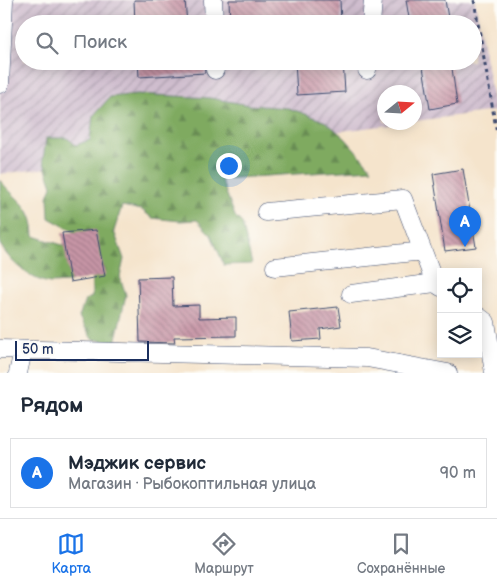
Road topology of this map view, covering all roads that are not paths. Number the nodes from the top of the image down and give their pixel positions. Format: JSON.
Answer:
{"nodes":[{"id":1,"x":4,"y":0,"type":"edge"},
{"id":2,"x":213,"y":0,"type":"edge"},
{"id":3,"x":373,"y":0,"type":"edge"},
{"id":4,"x":214,"y":15,"type":"edge"},
{"id":5,"x":372,"y":15,"type":"edge"},
{"id":6,"x":0,"y":84,"type":"edge"},
{"id":7,"x":266,"y":212,"type":"dead end"},
{"id":8,"x":423,"y":251,"type":"junction"},
{"id":9,"x":275,"y":267,"type":"dead end"},
{"id":10,"x":437,"y":283,"type":"edge"},
{"id":11,"x":437,"y":285,"type":"edge"},
{"id":12,"x":351,"y":294,"type":"dead end"},
{"id":13,"x":482,"y":319,"type":"edge"},
{"id":14,"x":0,"y":349,"type":"edge"},
{"id":15,"x":23,"y":351,"type":"junction"},
{"id":16,"x":18,"y":373,"type":"edge"},
{"id":17,"x":448,"y":373,"type":"edge"},
{"id":18,"x":494,"y":373,"type":"edge"}],
"edges":[{"from":1,"to":6,"type":"street"},
{"from":2,"to":4,"type":"street"},
{"from":3,"to":5,"type":"street"},
{"from":7,"to":8,"type":"street"},
{"from":8,"to":9,"type":"street"},
{"from":8,"to":10,"type":"street"},
{"from":11,"to":12,"type":"street"},
{"from":13,"to":18,"type":"street"},
{"from":14,"to":15,"type":"street"},
{"from":15,"to":16,"type":"street"},
{"from":15,"to":17,"type":"street"}]}
